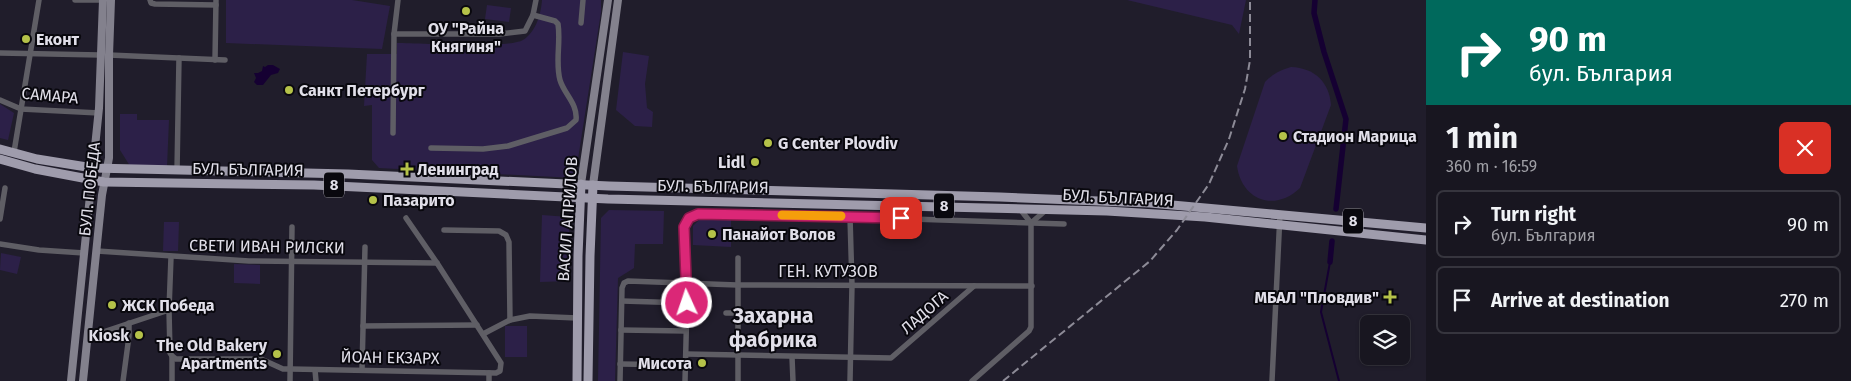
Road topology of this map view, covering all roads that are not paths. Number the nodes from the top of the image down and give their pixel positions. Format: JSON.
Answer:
{"nodes":[{"id":1,"x":39,"y":0,"type":"edge"},
{"id":2,"x":76,"y":0,"type":"edge"},
{"id":3,"x":103,"y":0,"type":"edge"},
{"id":4,"x":111,"y":0,"type":"edge"},
{"id":5,"x":150,"y":0,"type":"edge"},
{"id":6,"x":398,"y":0,"type":"edge"},
{"id":7,"x":536,"y":0,"type":"edge"},
{"id":8,"x":583,"y":0,"type":"edge"},
{"id":9,"x":607,"y":0,"type":"edge"},
{"id":10,"x":618,"y":0,"type":"edge"},
{"id":11,"x":216,"y":2,"type":"edge"},
{"id":12,"x":533,"y":14,"type":"junction"},
{"id":13,"x":581,"y":23,"type":"dead end"},
{"id":14,"x":394,"y":34,"type":"junction"},
{"id":15,"x":0,"y":52,"type":"edge"},
{"id":16,"x":31,"y":54,"type":"junction"},
{"id":17,"x":104,"y":55,"type":"junction"},
{"id":18,"x":180,"y":58,"type":"junction"},
{"id":19,"x":215,"y":60,"type":"junction"},
{"id":20,"x":225,"y":60,"type":"dead end"},
{"id":21,"x":0,"y":100,"type":"edge"},
{"id":22,"x":21,"y":109,"type":"junction"},
{"id":23,"x":99,"y":113,"type":"junction"},
{"id":24,"x":393,"y":133,"type":"dead end"},
{"id":25,"x":0,"y":148,"type":"edge"},
{"id":26,"x":431,"y":148,"type":"dead end"},
{"id":27,"x":14,"y":152,"type":"junction"},
{"id":28,"x":0,"y":159,"type":"edge"},
{"id":29,"x":93,"y":168,"type":"junction"},
{"id":30,"x":107,"y":168,"type":"junction"},
{"id":31,"x":177,"y":171,"type":"junction"},
{"id":32,"x":92,"y":180,"type":"junction"},
{"id":33,"x":104,"y":182,"type":"junction"},
{"id":34,"x":581,"y":184,"type":"junction"},
{"id":35,"x":593,"y":185,"type":"junction"},
{"id":36,"x":5,"y":188,"type":"dead end"},
{"id":37,"x":863,"y":192,"type":"junction"},
{"id":38,"x":580,"y":198,"type":"junction"},
{"id":39,"x":592,"y":199,"type":"junction"},
{"id":40,"x":862,"y":205,"type":"junction"},
{"id":41,"x":1018,"y":208,"type":"junction"},
{"id":42,"x":1047,"y":209,"type":"junction"},
{"id":43,"x":1280,"y":214,"type":"junction"},
{"id":44,"x":850,"y":216,"type":"junction"},
{"id":45,"x":406,"y":218,"type":"dead end"},
{"id":46,"x":0,"y":219,"type":"edge"},
{"id":47,"x":1031,"y":223,"type":"junction"},
{"id":48,"x":1064,"y":224,"type":"dead end"},
{"id":49,"x":1280,"y":226,"type":"junction"},
{"id":50,"x":292,"y":227,"type":"dead end"},
{"id":51,"x":1426,"y":228,"type":"edge"},
{"id":52,"x":444,"y":230,"type":"dead end"},
{"id":53,"x":1426,"y":240,"type":"edge"},
{"id":54,"x":0,"y":244,"type":"edge"},
{"id":55,"x":365,"y":247,"type":"dead end"},
{"id":56,"x":97,"y":251,"type":"junction"},
{"id":57,"x":84,"y":253,"type":"junction"},
{"id":58,"x":170,"y":257,"type":"junction"},
{"id":59,"x":738,"y":258,"type":"dead end"},
{"id":60,"x":291,"y":261,"type":"junction"},
{"id":61,"x":364,"y":262,"type":"junction"},
{"id":62,"x":437,"y":264,"type":"junction"},
{"id":63,"x":686,"y":283,"type":"junction"},
{"id":64,"x":737,"y":285,"type":"junction"},
{"id":65,"x":852,"y":285,"type":"junction"},
{"id":66,"x":974,"y":286,"type":"junction"},
{"id":67,"x":1032,"y":286,"type":"junction"},
{"id":68,"x":622,"y":301,"type":"junction"},
{"id":69,"x":687,"y":303,"type":"junction"},
{"id":70,"x":169,"y":310,"type":"junction"},
{"id":71,"x":726,"y":313,"type":"dead end"},
{"id":72,"x":737,"y":313,"type":"junction"},
{"id":73,"x":577,"y":318,"type":"junction"},
{"id":74,"x":510,"y":320,"type":"junction"},
{"id":75,"x":129,"y":323,"type":"junction"},
{"id":76,"x":477,"y":325,"type":"junction"},
{"id":77,"x":363,"y":326,"type":"junction"},
{"id":78,"x":621,"y":330,"type":"junction"},
{"id":79,"x":686,"y":331,"type":"junction"},
{"id":80,"x":483,"y":334,"type":"junction"},
{"id":81,"x":88,"y":335,"type":"junction"},
{"id":82,"x":686,"y":354,"type":"junction"},
{"id":83,"x":172,"y":356,"type":"junction"},
{"id":84,"x":738,"y":356,"type":"junction"},
{"id":85,"x":792,"y":357,"type":"junction"},
{"id":86,"x":851,"y":357,"type":"junction"},
{"id":87,"x":620,"y":364,"type":"junction"},
{"id":88,"x":685,"y":365,"type":"junction"},
{"id":89,"x":291,"y":369,"type":"junction"},
{"id":90,"x":315,"y":370,"type":"junction"},
{"id":91,"x":362,"y":370,"type":"junction"},
{"id":92,"x":489,"y":373,"type":"junction"},
{"id":93,"x":71,"y":381,"type":"edge"},
{"id":94,"x":83,"y":381,"type":"edge"},
{"id":95,"x":123,"y":381,"type":"edge"},
{"id":96,"x":172,"y":381,"type":"edge"},
{"id":97,"x":290,"y":381,"type":"edge"},
{"id":98,"x":316,"y":381,"type":"edge"},
{"id":99,"x":489,"y":381,"type":"edge"},
{"id":100,"x":577,"y":381,"type":"edge"},
{"id":101,"x":588,"y":381,"type":"edge"},
{"id":102,"x":620,"y":381,"type":"edge"},
{"id":103,"x":685,"y":381,"type":"edge"},
{"id":104,"x":738,"y":381,"type":"edge"},
{"id":105,"x":793,"y":381,"type":"edge"},
{"id":106,"x":850,"y":381,"type":"edge"},
{"id":107,"x":972,"y":381,"type":"edge"},
{"id":108,"x":1272,"y":381,"type":"edge"}],
"edges":[{"from":1,"to":16,"type":"street"},
{"from":2,"to":3,"type":"street"},
{"from":3,"to":17,"type":"main road","name":"БУЛ. ПОБЕДА"},
{"from":4,"to":17,"type":"main road","name":"БУЛ. ПОБЕДА"},
{"from":5,"to":11,"type":"street"},
{"from":6,"to":14,"type":"street"},
{"from":7,"to":12,"type":"street"},
{"from":8,"to":13,"type":"street"},
{"from":9,"to":34,"type":"main road","name":"ВАСИЛ АПРИЛОВ"},
{"from":10,"to":35,"type":"main road","name":"ВАСИЛ АПРИЛОВ"},
{"from":11,"to":19,"type":"street"},
{"from":12,"to":14,"type":"street"},
{"from":12,"to":26,"type":"street"},
{"from":14,"to":24,"type":"street"},
{"from":15,"to":16,"type":"street"},
{"from":16,"to":17,"type":"street"},
{"from":16,"to":22,"type":"street"},
{"from":17,"to":18,"type":"street"},
{"from":17,"to":23,"type":"main road","name":"БУЛ. ПОБЕДА"},
{"from":17,"to":30,"type":"main road","name":"БУЛ. ПОБЕДА"},
{"from":18,"to":19,"type":"street"},
{"from":18,"to":31,"type":"street"},
{"from":19,"to":20,"type":"street"},
{"from":21,"to":22,"type":"street","name":"САМАРА"},
{"from":22,"to":23,"type":"street","name":"САМАРА"},
{"from":22,"to":27,"type":"street"},
{"from":23,"to":29,"type":"main road","name":"БУЛ. ПОБЕДА"},
{"from":25,"to":27,"type":"main road","name":"БУЛ. БЪЛГАРИЯ","number":"8"},
{"from":27,"to":29,"type":"main road","name":"БУЛ. БЪЛГАРИЯ","number":"8"},
{"from":28,"to":32,"type":"main road","name":"БУЛ. БЪЛГАРИЯ","number":"8"},
{"from":29,"to":30,"type":"main road","name":"БУЛ. БЪЛГАРИЯ","number":"8"},
{"from":29,"to":32,"type":"main road","name":"БУЛ. ПОБЕДА"},
{"from":30,"to":31,"type":"main road","name":"БУЛ. БЪЛГАРИЯ","number":"8"},
{"from":30,"to":33,"type":"main road","name":"БУЛ. ПОБЕДА"},
{"from":31,"to":34,"type":"main road","name":"БУЛ. БЪЛГАРИЯ","number":"8"},
{"from":32,"to":33,"type":"main road","name":"БУЛ. БЪЛГАРИЯ","number":"8"},
{"from":32,"to":57,"type":"main road","name":"БУЛ. ПОБЕДА"},
{"from":33,"to":38,"type":"main road","name":"БУЛ. БЪЛГАРИЯ","number":"8"},
{"from":33,"to":56,"type":"main road","name":"БУЛ. ПОБЕДА"},
{"from":34,"to":35,"type":"main road","name":"БУЛ. БЪЛГАРИЯ","number":"8"},
{"from":34,"to":38,"type":"main road","name":"ВАСИЛ АПРИЛОВ"},
{"from":35,"to":37,"type":"main road","name":"БУЛ. БЪЛГАРИЯ","number":"8"},
{"from":35,"to":39,"type":"main road","name":"ВАСИЛ АПРИЛОВ"},
{"from":36,"to":46,"type":"street"},
{"from":37,"to":40,"type":"main road"},
{"from":37,"to":43,"type":"main road","name":"БУЛ. БЪЛГАРИЯ","number":"8"},
{"from":38,"to":39,"type":"main road","name":"БУЛ. БЪЛГАРИЯ","number":"8"},
{"from":38,"to":73,"type":"main road","name":"ВАСИЛ АПРИЛОВ"},
{"from":39,"to":40,"type":"main road","name":"БУЛ. БЪЛГАРИЯ","number":"8"},
{"from":39,"to":101,"type":"main road","name":"ВАСИЛ АПРИЛОВ"},
{"from":40,"to":41,"type":"main road","name":"БУЛ. БЪЛГАРИЯ","number":"8"},
{"from":41,"to":42,"type":"main road","name":"БУЛ. БЪЛГАРИЯ","number":"8"},
{"from":41,"to":47,"type":"street"},
{"from":42,"to":47,"type":"street"},
{"from":42,"to":49,"type":"main road","name":"БУЛ. БЪЛГАРИЯ","number":"8"},
{"from":43,"to":49,"type":"street"},
{"from":43,"to":51,"type":"main road","name":"БУЛ. БЪЛГАРИЯ","number":"8"},
{"from":44,"to":47,"type":"street","name":"БУЛ. БЪЛГАРИЯ"},
{"from":44,"to":63,"type":"street","name":"БУЛ. БЪЛГАРИЯ"},
{"from":44,"to":65,"type":"street"},
{"from":45,"to":62,"type":"street"},
{"from":47,"to":48,"type":"street","name":"БУЛ. БЪЛГАРИЯ"},
{"from":47,"to":67,"type":"street"},
{"from":49,"to":53,"type":"main road","name":"БУЛ. БЪЛГАРИЯ","number":"8"},
{"from":49,"to":108,"type":"street"},
{"from":50,"to":60,"type":"street"},
{"from":52,"to":74,"type":"street"},
{"from":54,"to":57,"type":"street"},
{"from":55,"to":61,"type":"street"},
{"from":56,"to":58,"type":"street","name":"СВЕТИ ИВАН РИЛСКИ"},
{"from":56,"to":81,"type":"main road","name":"БУЛ. ПОБЕДА"},
{"from":57,"to":93,"type":"main road","name":"БУЛ. ПОБЕДА"},
{"from":58,"to":60,"type":"street","name":"СВЕТИ ИВАН РИЛСКИ"},
{"from":58,"to":70,"type":"street"},
{"from":59,"to":64,"type":"street"},
{"from":60,"to":61,"type":"street","name":"СВЕТИ ИВАН РИЛСКИ"},
{"from":60,"to":89,"type":"street"},
{"from":61,"to":62,"type":"street","name":"СВЕТИ ИВАН РИЛСКИ"},
{"from":61,"to":77,"type":"street"},
{"from":62,"to":76,"type":"street"},
{"from":63,"to":64,"type":"street","name":"ГЕН. КУТУЗОВ"},
{"from":63,"to":68,"type":"street","name":"ГЕН. КУТУЗОВ"},
{"from":63,"to":69,"type":"street"},
{"from":64,"to":65,"type":"street","name":"ГЕН. КУТУЗОВ"},
{"from":64,"to":72,"type":"street"},
{"from":65,"to":66,"type":"street","name":"ГЕН. КУТУЗОВ"},
{"from":65,"to":86,"type":"street"},
{"from":66,"to":67,"type":"street","name":"ГЕН. КУТУЗОВ"},
{"from":66,"to":86,"type":"street","name":"ЛАДОГА"},
{"from":67,"to":107,"type":"street"},
{"from":68,"to":69,"type":"street"},
{"from":68,"to":78,"type":"street"},
{"from":69,"to":79,"type":"street"},
{"from":70,"to":75,"type":"street"},
{"from":70,"to":83,"type":"street"},
{"from":71,"to":72,"type":"street"},
{"from":72,"to":84,"type":"street"},
{"from":73,"to":74,"type":"street"},
{"from":73,"to":100,"type":"main road","name":"ВАСИЛ АПРИЛОВ"},
{"from":74,"to":80,"type":"street"},
{"from":75,"to":81,"type":"street"},
{"from":75,"to":95,"type":"street"},
{"from":76,"to":77,"type":"street"},
{"from":76,"to":80,"type":"street"},
{"from":77,"to":91,"type":"street"},
{"from":78,"to":79,"type":"street"},
{"from":78,"to":87,"type":"street"},
{"from":79,"to":82,"type":"street"},
{"from":80,"to":92,"type":"street"},
{"from":81,"to":94,"type":"main road","name":"БУЛ. ПОБЕДА"},
{"from":82,"to":84,"type":"street"},
{"from":82,"to":88,"type":"street"},
{"from":83,"to":89,"type":"street","name":"ЙОАН ЕКЗАРХ"},
{"from":83,"to":96,"type":"street"},
{"from":84,"to":85,"type":"street"},
{"from":84,"to":104,"type":"street"},
{"from":85,"to":86,"type":"street"},
{"from":85,"to":105,"type":"street"},
{"from":86,"to":106,"type":"street"},
{"from":87,"to":88,"type":"street"},
{"from":87,"to":102,"type":"street"},
{"from":88,"to":103,"type":"street"},
{"from":89,"to":90,"type":"street","name":"ЙОАН ЕКЗАРХ"},
{"from":89,"to":97,"type":"street"},
{"from":90,"to":91,"type":"street","name":"ЙОАН ЕКЗАРХ"},
{"from":90,"to":98,"type":"street"},
{"from":91,"to":92,"type":"street","name":"ЙОАН ЕКЗАРХ"},
{"from":92,"to":99,"type":"street"}]}
